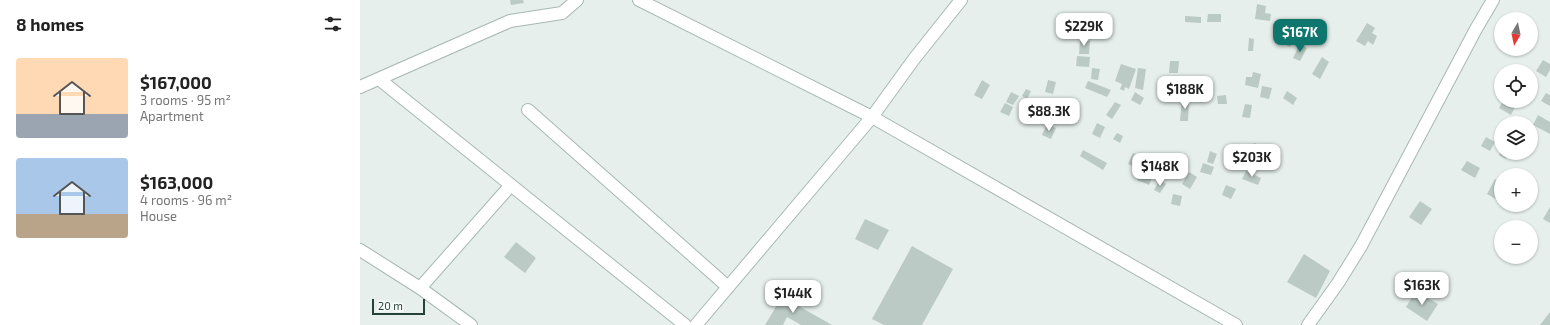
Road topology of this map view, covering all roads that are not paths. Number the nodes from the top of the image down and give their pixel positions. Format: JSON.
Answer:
{"nodes":[{"id":1,"x":577,"y":0,"type":"edge"},
{"id":2,"x":639,"y":0,"type":"edge"},
{"id":3,"x":961,"y":0,"type":"edge"},
{"id":4,"x":1493,"y":0,"type":"edge"},
{"id":5,"x":379,"y":79,"type":"junction"},
{"id":6,"x":360,"y":87,"type":"edge"},
{"id":7,"x":528,"y":110,"type":"dead end"},
{"id":8,"x":872,"y":117,"type":"junction"},
{"id":9,"x":511,"y":185,"type":"junction"},
{"id":10,"x":360,"y":250,"type":"edge"},
{"id":11,"x":420,"y":288,"type":"junction"},
{"id":12,"x":728,"y":288,"type":"junction"},
{"id":13,"x":471,"y":325,"type":"edge"},
{"id":14,"x":685,"y":325,"type":"edge"},
{"id":15,"x":696,"y":325,"type":"edge"},
{"id":16,"x":1236,"y":325,"type":"edge"},
{"id":17,"x":1308,"y":325,"type":"edge"}],
"edges":[{"from":1,"to":5,"type":"street"},
{"from":2,"to":8,"type":"street"},
{"from":3,"to":8,"type":"street"},
{"from":4,"to":17,"type":"street"},
{"from":5,"to":6,"type":"street"},
{"from":5,"to":9,"type":"street"},
{"from":7,"to":12,"type":"street"},
{"from":8,"to":12,"type":"street"},
{"from":8,"to":16,"type":"street"},
{"from":9,"to":11,"type":"street"},
{"from":9,"to":14,"type":"street"},
{"from":10,"to":11,"type":"street"},
{"from":11,"to":13,"type":"street"},
{"from":12,"to":15,"type":"street"}]}
